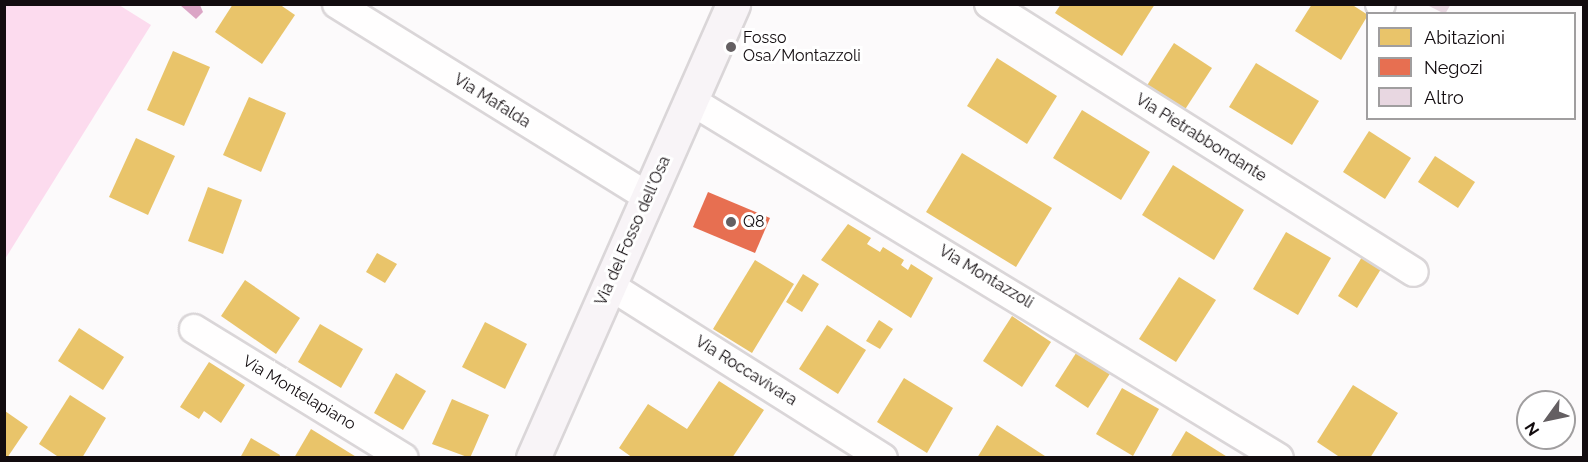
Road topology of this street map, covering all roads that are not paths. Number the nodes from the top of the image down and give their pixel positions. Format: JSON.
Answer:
{"nodes":[{"id":1,"x":337,"y":4,"type":"edge"},
{"id":2,"x":733,"y":4,"type":"edge"},
{"id":3,"x":989,"y":4,"type":"edge"},
{"id":4,"x":690,"y":100,"type":"junction"},
{"id":5,"x":648,"y":197,"type":"junction"},
{"id":6,"x":1414,"y":272,"type":"dead end"},
{"id":7,"x":609,"y":285,"type":"junction"},
{"id":8,"x":194,"y":330,"type":"dead end"},
{"id":9,"x":404,"y":458,"type":"edge"},
{"id":10,"x":533,"y":458,"type":"edge"},
{"id":11,"x":883,"y":458,"type":"edge"},
{"id":12,"x":1279,"y":458,"type":"edge"}],
"edges":[{"from":1,"to":5,"type":"street","name":"Via Mafalda"},
{"from":2,"to":4,"type":"street","name":"Via del Fosso dell'Osa"},
{"from":3,"to":6,"type":"street","name":"Via Pietrabbondante"},
{"from":4,"to":5,"type":"street","name":"Via del Fosso dell'Osa"},
{"from":4,"to":12,"type":"street","name":"Via Montazzoli"},
{"from":5,"to":7,"type":"street","name":"Via del Fosso dell'Osa"},
{"from":7,"to":10,"type":"street","name":"Via del Fosso dell'Osa"},
{"from":7,"to":11,"type":"street","name":"Via Roccavivara"},
{"from":8,"to":9,"type":"street","name":"Via Montelapiano"}]}
